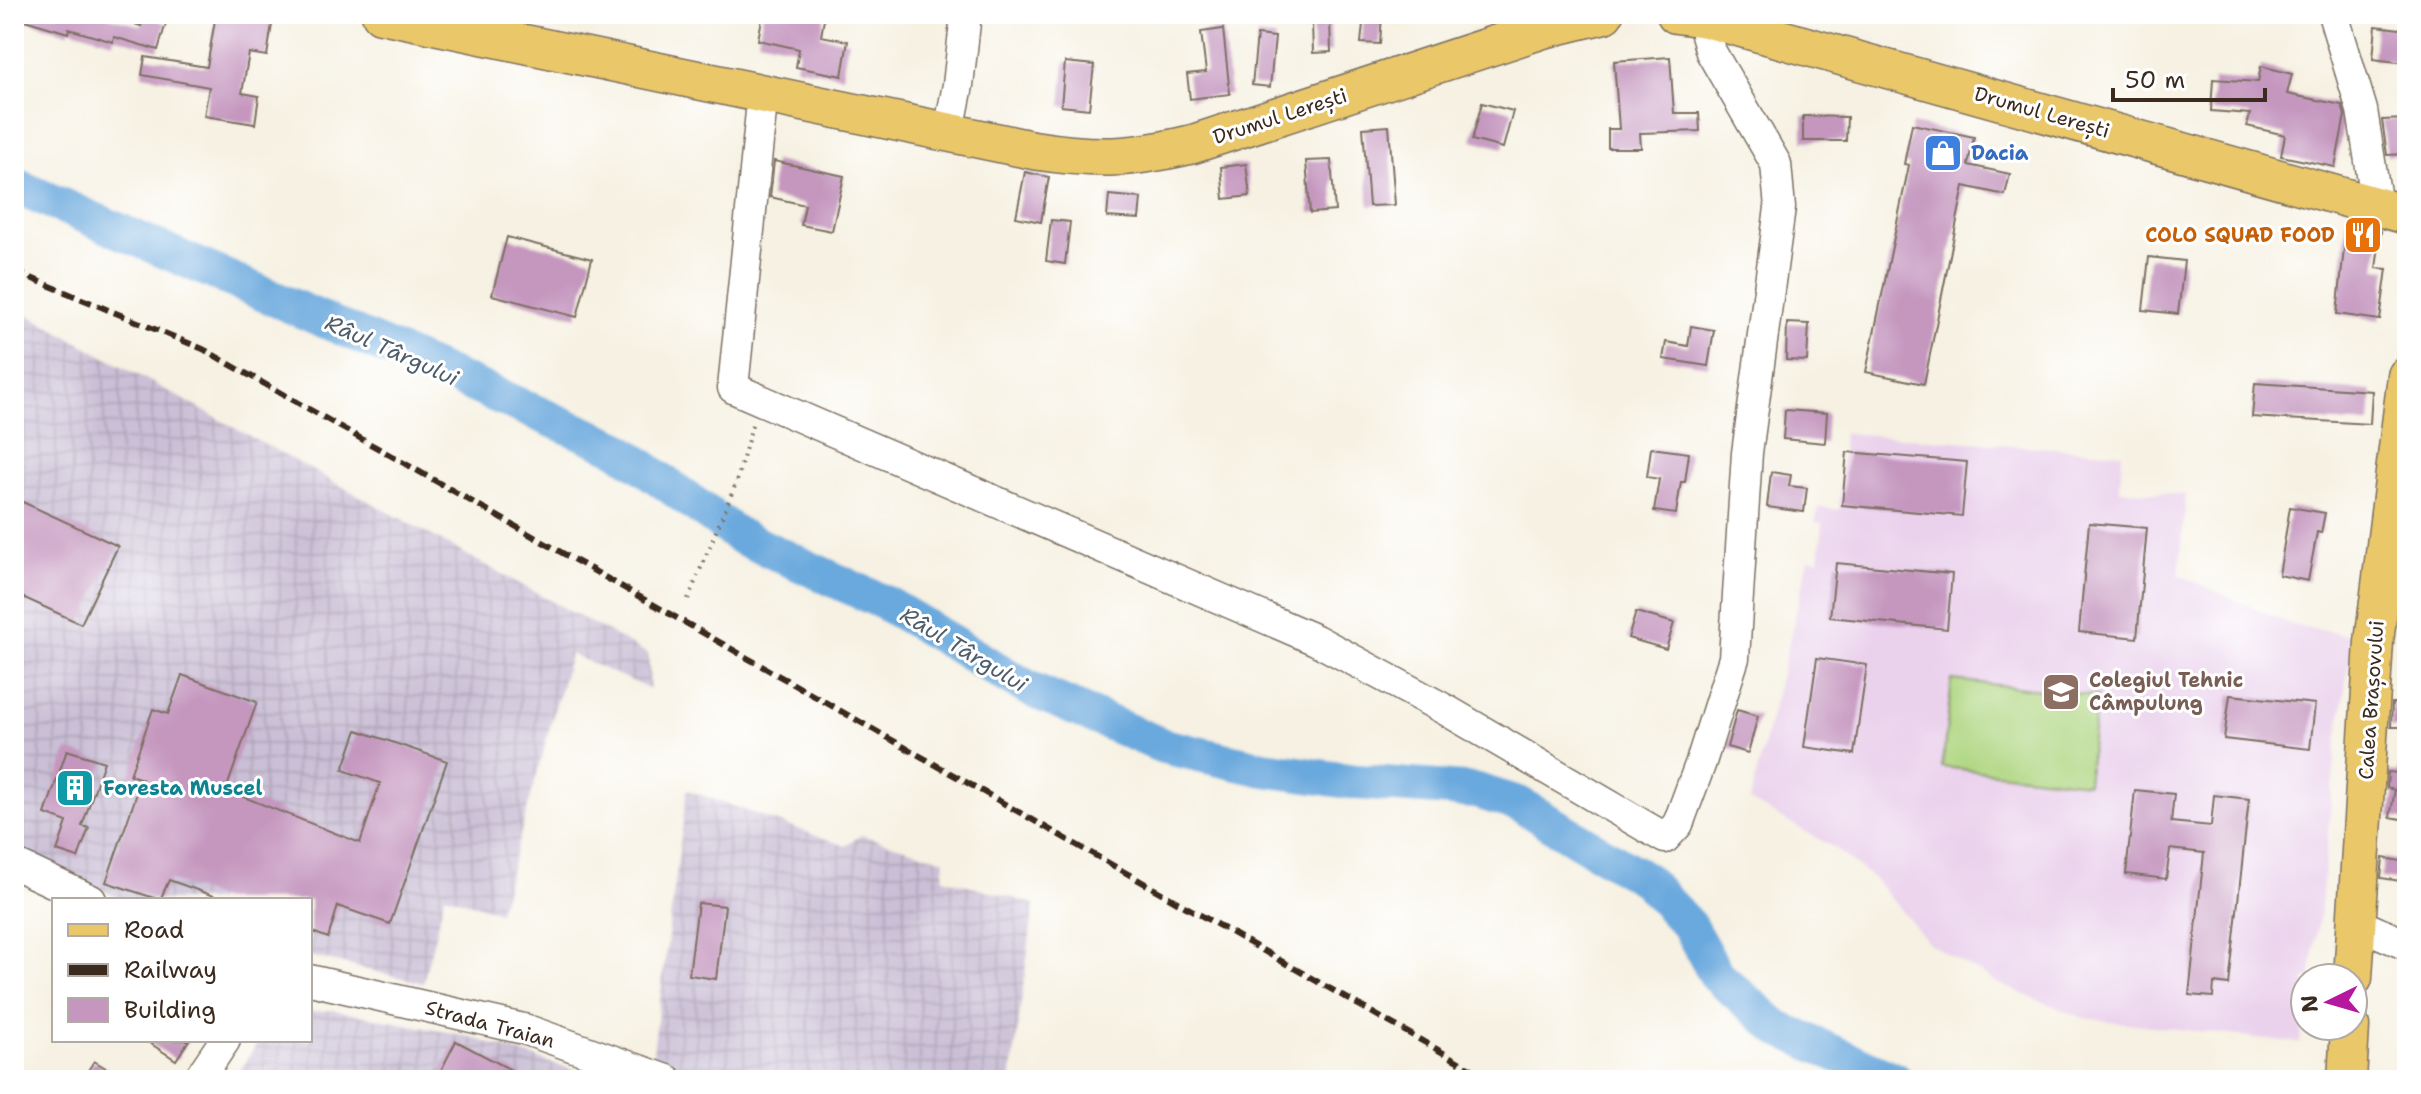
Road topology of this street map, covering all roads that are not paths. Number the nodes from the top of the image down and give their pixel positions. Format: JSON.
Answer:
{"nodes":[{"id":1,"x":381,"y":14,"type":"edge"},
{"id":2,"x":966,"y":14,"type":"edge"},
{"id":3,"x":1604,"y":14,"type":"edge"},
{"id":4,"x":2333,"y":14,"type":"edge"},
{"id":5,"x":1691,"y":16,"type":"edge"},
{"id":6,"x":763,"y":92,"type":"junction"},
{"id":7,"x":949,"y":131,"type":"junction"},
{"id":8,"x":2392,"y":211,"type":"edge"},
{"id":9,"x":2407,"y":376,"type":"edge"},
{"id":10,"x":14,"y":864,"type":"edge"},
{"id":11,"x":87,"y":898,"type":"edge"},
{"id":12,"x":2356,"y":923,"type":"junction"},
{"id":13,"x":2407,"y":945,"type":"edge"},
{"id":14,"x":2354,"y":962,"type":"edge"},
{"id":15,"x":312,"y":980,"type":"edge"},
{"id":16,"x":224,"y":1042,"type":"edge"},
{"id":17,"x":2349,"y":1042,"type":"edge"},
{"id":18,"x":198,"y":1080,"type":"edge"},
{"id":19,"x":667,"y":1080,"type":"edge"},
{"id":20,"x":2347,"y":1080,"type":"edge"}],
"edges":[{"from":1,"to":6,"type":"main road","name":"Drumul Lerești"},
{"from":2,"to":7,"type":"street"},
{"from":3,"to":7,"type":"main road","name":"Drumul Lerești"},
{"from":4,"to":8,"type":"street"},
{"from":5,"to":6,"type":"street"},
{"from":5,"to":8,"type":"main road","name":"Drumul Lerești"},
{"from":6,"to":7,"type":"main road","name":"Drumul Lerești"},
{"from":9,"to":12,"type":"main road","name":"Calea Brașovului"},
{"from":10,"to":11,"type":"street"},
{"from":12,"to":13,"type":"street"},
{"from":12,"to":14,"type":"main road","name":"Calea Brașovului"},
{"from":15,"to":19,"type":"street","name":"Strada Traian"},
{"from":16,"to":18,"type":"street"},
{"from":17,"to":20,"type":"main road"}]}
